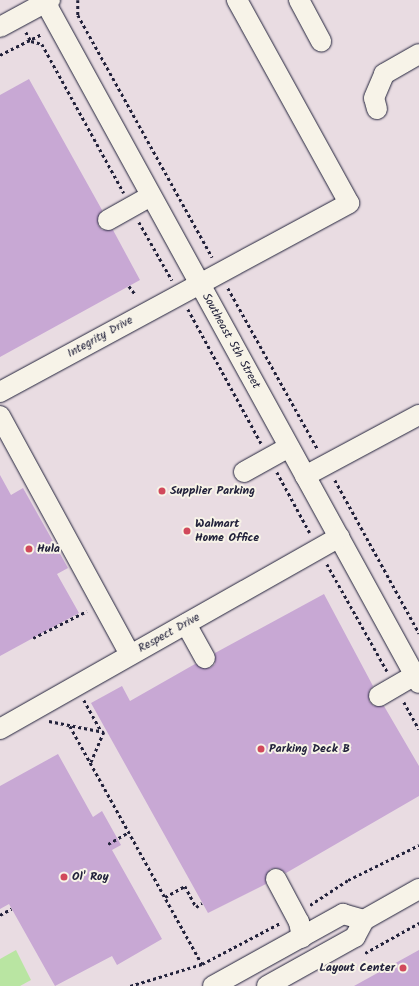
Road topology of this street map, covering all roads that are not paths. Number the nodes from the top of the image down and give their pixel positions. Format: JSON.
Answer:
{"nodes":[{"id":1,"x":237,"y":0,"type":"edge"},
{"id":2,"x":299,"y":0,"type":"edge"},
{"id":3,"x":46,"y":1,"type":"edge"},
{"id":4,"x":0,"y":27,"type":"edge"},
{"id":5,"x":321,"y":41,"type":"dead end"},
{"id":6,"x":419,"y":54,"type":"edge"},
{"id":7,"x":377,"y":109,"type":"dead end"},
{"id":8,"x":151,"y":196,"type":"junction"},
{"id":9,"x":108,"y":220,"type":"dead end"},
{"id":10,"x":199,"y":283,"type":"junction"},
{"id":11,"x":0,"y":392,"type":"edge"},
{"id":12,"x":419,"y":415,"type":"edge"},
{"id":13,"x":0,"y":416,"type":"edge"},
{"id":14,"x":290,"y":447,"type":"junction"},
{"id":15,"x":244,"y":472,"type":"dead end"},
{"id":16,"x":305,"y":476,"type":"junction"},
{"id":17,"x":339,"y":537,"type":"junction"},
{"id":18,"x":186,"y":624,"type":"junction"},
{"id":19,"x":130,"y":654,"type":"junction"},
{"id":20,"x":205,"y":658,"type":"dead end"},
{"id":21,"x":417,"y":679,"type":"edge"},
{"id":22,"x":379,"y":696,"type":"dead end"},
{"id":23,"x":0,"y":729,"type":"edge"},
{"id":24,"x":276,"y":879,"type":"dead end"},
{"id":25,"x":419,"y":889,"type":"edge"},
{"id":26,"x":364,"y":920,"type":"junction"},
{"id":27,"x":302,"y":938,"type":"junction"},
{"id":28,"x":213,"y":986,"type":"edge"},
{"id":29,"x":267,"y":986,"type":"edge"}],
"edges":[{"from":1,"to":10,"type":"street","name":"Integrity Drive"},
{"from":2,"to":5,"type":"street"},
{"from":3,"to":4,"type":"street"},
{"from":3,"to":8,"type":"street","name":"Southeast 5th Street"},
{"from":6,"to":7,"type":"street"},
{"from":8,"to":9,"type":"street"},
{"from":8,"to":10,"type":"street","name":"Southeast 5th Street"},
{"from":10,"to":11,"type":"street","name":"Integrity Drive"},
{"from":10,"to":14,"type":"street","name":"Southeast 5th Street"},
{"from":12,"to":16,"type":"street"},
{"from":13,"to":19,"type":"street"},
{"from":14,"to":15,"type":"street"},
{"from":14,"to":16,"type":"street","name":"Southeast 5th Street"},
{"from":16,"to":17,"type":"street","name":"Southeast 5th Street"},
{"from":17,"to":18,"type":"street","name":"Respect Drive"},
{"from":17,"to":21,"type":"street","name":"Southeast 5th Street"},
{"from":18,"to":19,"type":"street","name":"Respect Drive"},
{"from":18,"to":20,"type":"street"},
{"from":19,"to":23,"type":"street","name":"Respect Drive"},
{"from":21,"to":22,"type":"street"},
{"from":24,"to":27,"type":"street"},
{"from":25,"to":26,"type":"street"},
{"from":26,"to":27,"type":"street"},
{"from":26,"to":29,"type":"street"},
{"from":27,"to":28,"type":"street"}]}
